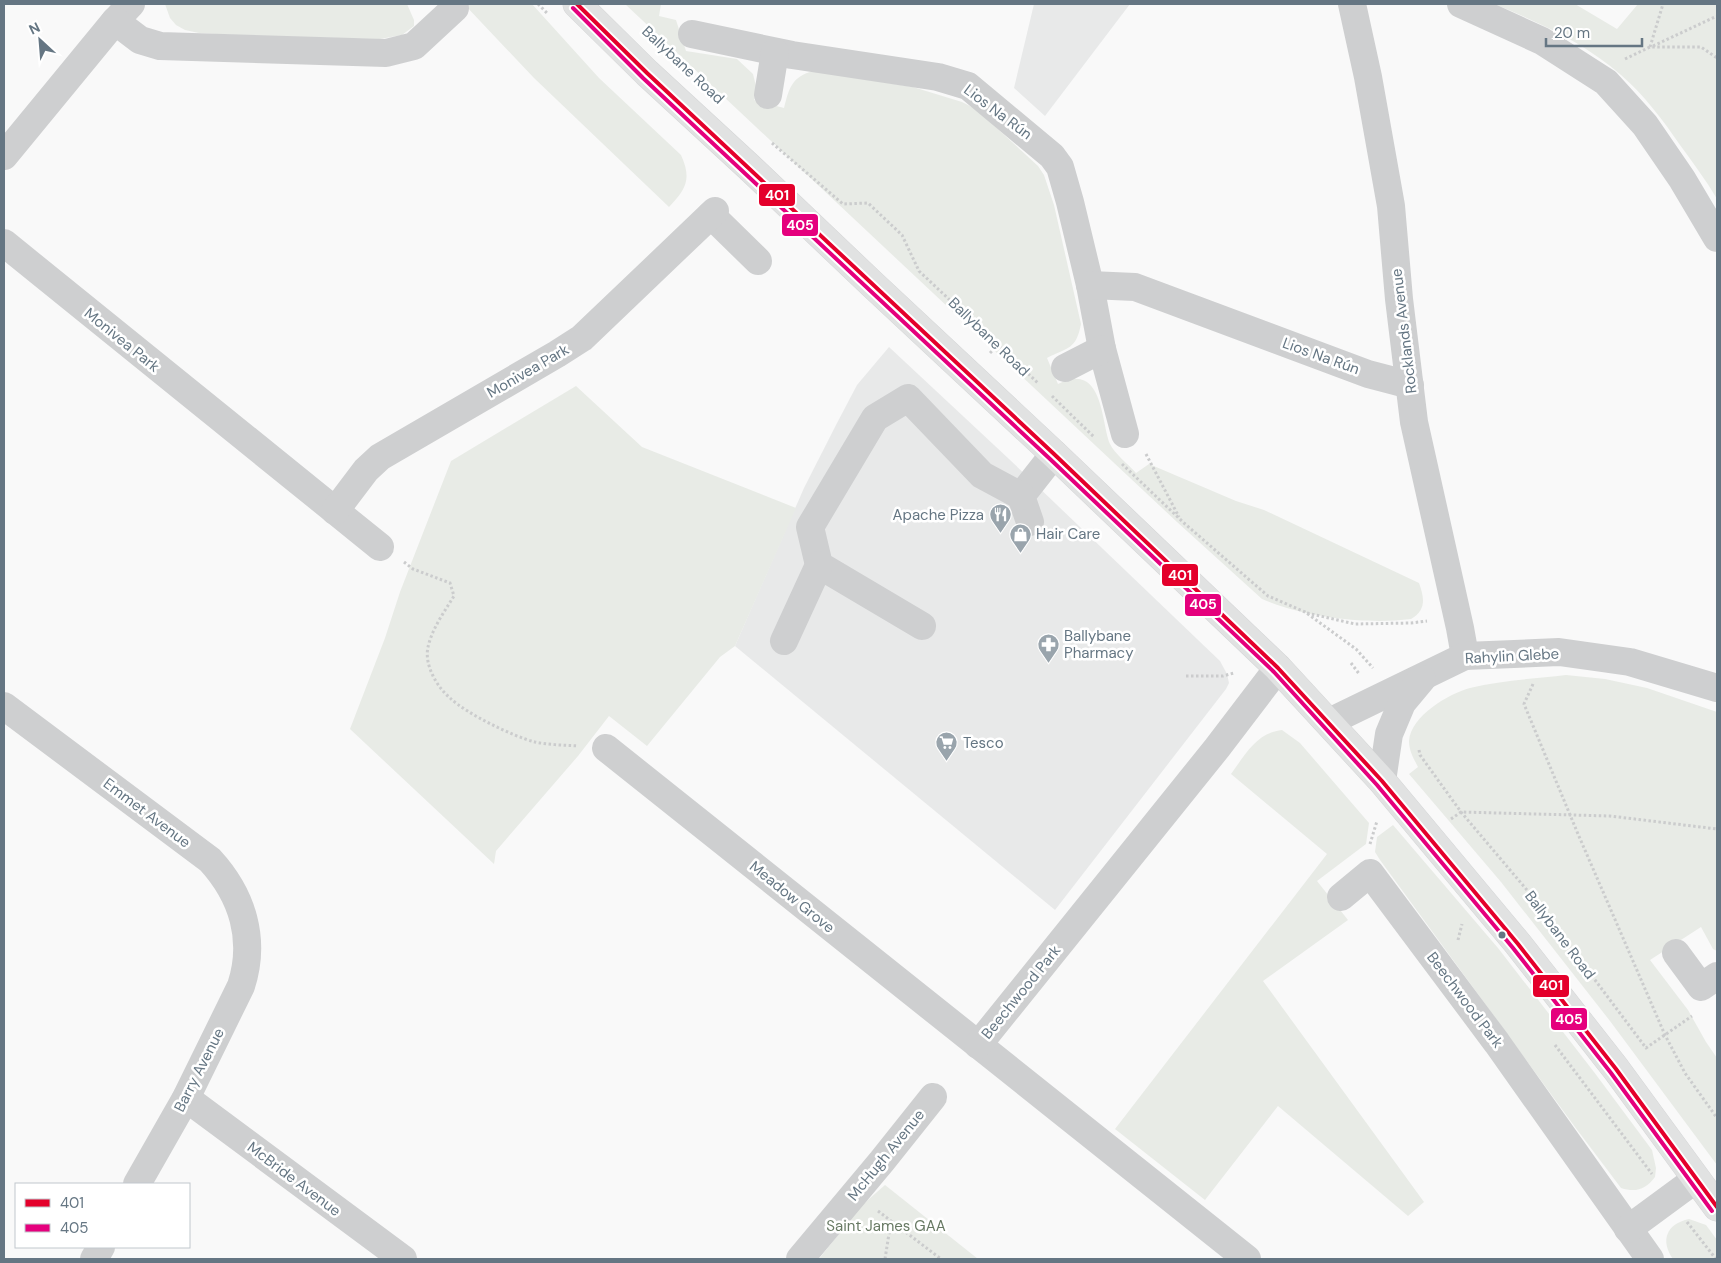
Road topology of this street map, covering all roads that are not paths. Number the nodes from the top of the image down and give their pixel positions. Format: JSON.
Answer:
{"nodes":[{"id":1,"x":577,"y":4,"type":"edge"},
{"id":2,"x":1352,"y":4,"type":"edge"},
{"id":3,"x":1460,"y":4,"type":"edge"},
{"id":4,"x":442,"y":10,"type":"edge"},
{"id":5,"x":123,"y":13,"type":"edge"},
{"id":6,"x":692,"y":34,"type":"dead end"},
{"id":7,"x":775,"y":52,"type":"junction"},
{"id":8,"x":768,"y":95,"type":"dead end"},
{"id":9,"x":4,"y":156,"type":"edge"},
{"id":10,"x":1717,"y":238,"type":"edge"},
{"id":11,"x":4,"y":243,"type":"edge"},
{"id":12,"x":758,"y":261,"type":"dead end"},
{"id":13,"x":1090,"y":285,"type":"junction"},
{"id":14,"x":1102,"y":349,"type":"junction"},
{"id":15,"x":1064,"y":368,"type":"dead end"},
{"id":16,"x":1410,"y":385,"type":"junction"},
{"id":17,"x":1125,"y":434,"type":"road end"},
{"id":18,"x":1054,"y":454,"type":"junction"},
{"id":19,"x":1021,"y":496,"type":"junction"},
{"id":20,"x":335,"y":511,"type":"junction"},
{"id":21,"x":1030,"y":522,"type":"dead end"},
{"id":22,"x":380,"y":547,"type":"road end"},
{"id":23,"x":819,"y":565,"type":"junction"},
{"id":24,"x":922,"y":626,"type":"dead end"},
{"id":25,"x":784,"y":641,"type":"dead end"},
{"id":26,"x":1465,"y":656,"type":"junction"},
{"id":27,"x":1278,"y":668,"type":"junction"},
{"id":28,"x":1426,"y":674,"type":"junction"},
{"id":29,"x":1717,"y":688,"type":"edge"},
{"id":30,"x":4,"y":706,"type":"edge"},
{"id":31,"x":1329,"y":722,"type":"junction"},
{"id":32,"x":606,"y":748,"type":"road end"},
{"id":33,"x":1386,"y":786,"type":"junction"},
{"id":34,"x":1341,"y":897,"type":"dead end"},
{"id":35,"x":248,"y":951,"type":"joint"},
{"id":36,"x":1676,"y":953,"type":"dead end"},
{"id":37,"x":1717,"y":976,"type":"edge"},
{"id":38,"x":978,"y":1046,"type":"junction"},
{"id":39,"x":933,"y":1097,"type":"dead end"},
{"id":40,"x":186,"y":1098,"type":"junction"},
{"id":41,"x":1696,"y":1179,"type":"junction"},
{"id":42,"x":138,"y":1183,"type":"edge"},
{"id":43,"x":1717,"y":1207,"type":"edge"},
{"id":44,"x":1628,"y":1229,"type":"junction"},
{"id":45,"x":100,"y":1248,"type":"edge"},
{"id":46,"x":94,"y":1259,"type":"edge"},
{"id":47,"x":403,"y":1259,"type":"edge"},
{"id":48,"x":800,"y":1259,"type":"edge"},
{"id":49,"x":1247,"y":1259,"type":"edge"},
{"id":50,"x":1650,"y":1259,"type":"edge"}],
"edges":[{"from":1,"to":18,"type":"main road","name":"Ballybane Road"},
{"from":2,"to":16,"type":"street","name":"Rocklands Avenue"},
{"from":3,"to":10,"type":"street"},
{"from":4,"to":5,"type":"street"},
{"from":5,"to":9,"type":"street"},
{"from":6,"to":7,"type":"street","name":"Lios Na Rún"},
{"from":7,"to":8,"type":"street"},
{"from":7,"to":13,"type":"street","name":"Lios Na Rún"},
{"from":11,"to":20,"type":"street","name":"Monivea Park"},
{"from":12,"to":20,"type":"street","name":"Monivea Park"},
{"from":13,"to":14,"type":"street","name":"Lios Na Rún"},
{"from":13,"to":16,"type":"street","name":"Lios Na Rún"},
{"from":14,"to":15,"type":"street"},
{"from":14,"to":17,"type":"street","name":"Lios Na Rún"},
{"from":16,"to":26,"type":"street","name":"Rocklands Avenue"},
{"from":18,"to":19,"type":"street"},
{"from":18,"to":27,"type":"main road","name":"Ballybane Road"},
{"from":19,"to":21,"type":"street"},
{"from":19,"to":23,"type":"street"},
{"from":20,"to":22,"type":"street","name":"Monivea Park"},
{"from":23,"to":24,"type":"street"},
{"from":23,"to":25,"type":"street"},
{"from":26,"to":28,"type":"street","name":"Rahylin Glebe"},
{"from":26,"to":29,"type":"street","name":"Rahylin Glebe"},
{"from":27,"to":31,"type":"main road","name":"Ballybane Road"},
{"from":27,"to":38,"type":"street","name":"Beechwood Park"},
{"from":28,"to":31,"type":"street","name":"Rahylin Glebe"},
{"from":28,"to":33,"type":"street","name":"Rahylin Glebe"},
{"from":30,"to":35,"type":"street","name":"Emmet Avenue"},
{"from":31,"to":33,"type":"main road","name":"Ballybane Road"},
{"from":32,"to":38,"type":"street","name":"Meadow Grove"},
{"from":33,"to":41,"type":"main road","name":"Ballybane Road"},
{"from":34,"to":44,"type":"street","name":"Beechwood Park"},
{"from":35,"to":40,"type":"street","name":"Barry Avenue"},
{"from":36,"to":37,"type":"street"},
{"from":38,"to":49,"type":"street","name":"Beechwood Park"},
{"from":39,"to":48,"type":"street","name":"McHugh Avenue"},
{"from":40,"to":42,"type":"street","name":"Barry Avenue"},
{"from":40,"to":47,"type":"street","name":"McBride Avenue"},
{"from":41,"to":43,"type":"main road","name":"Ballybane Road"},
{"from":41,"to":44,"type":"street"},
{"from":44,"to":50,"type":"street","name":"Beechwood Park"},
{"from":45,"to":46,"type":"street"}]}
